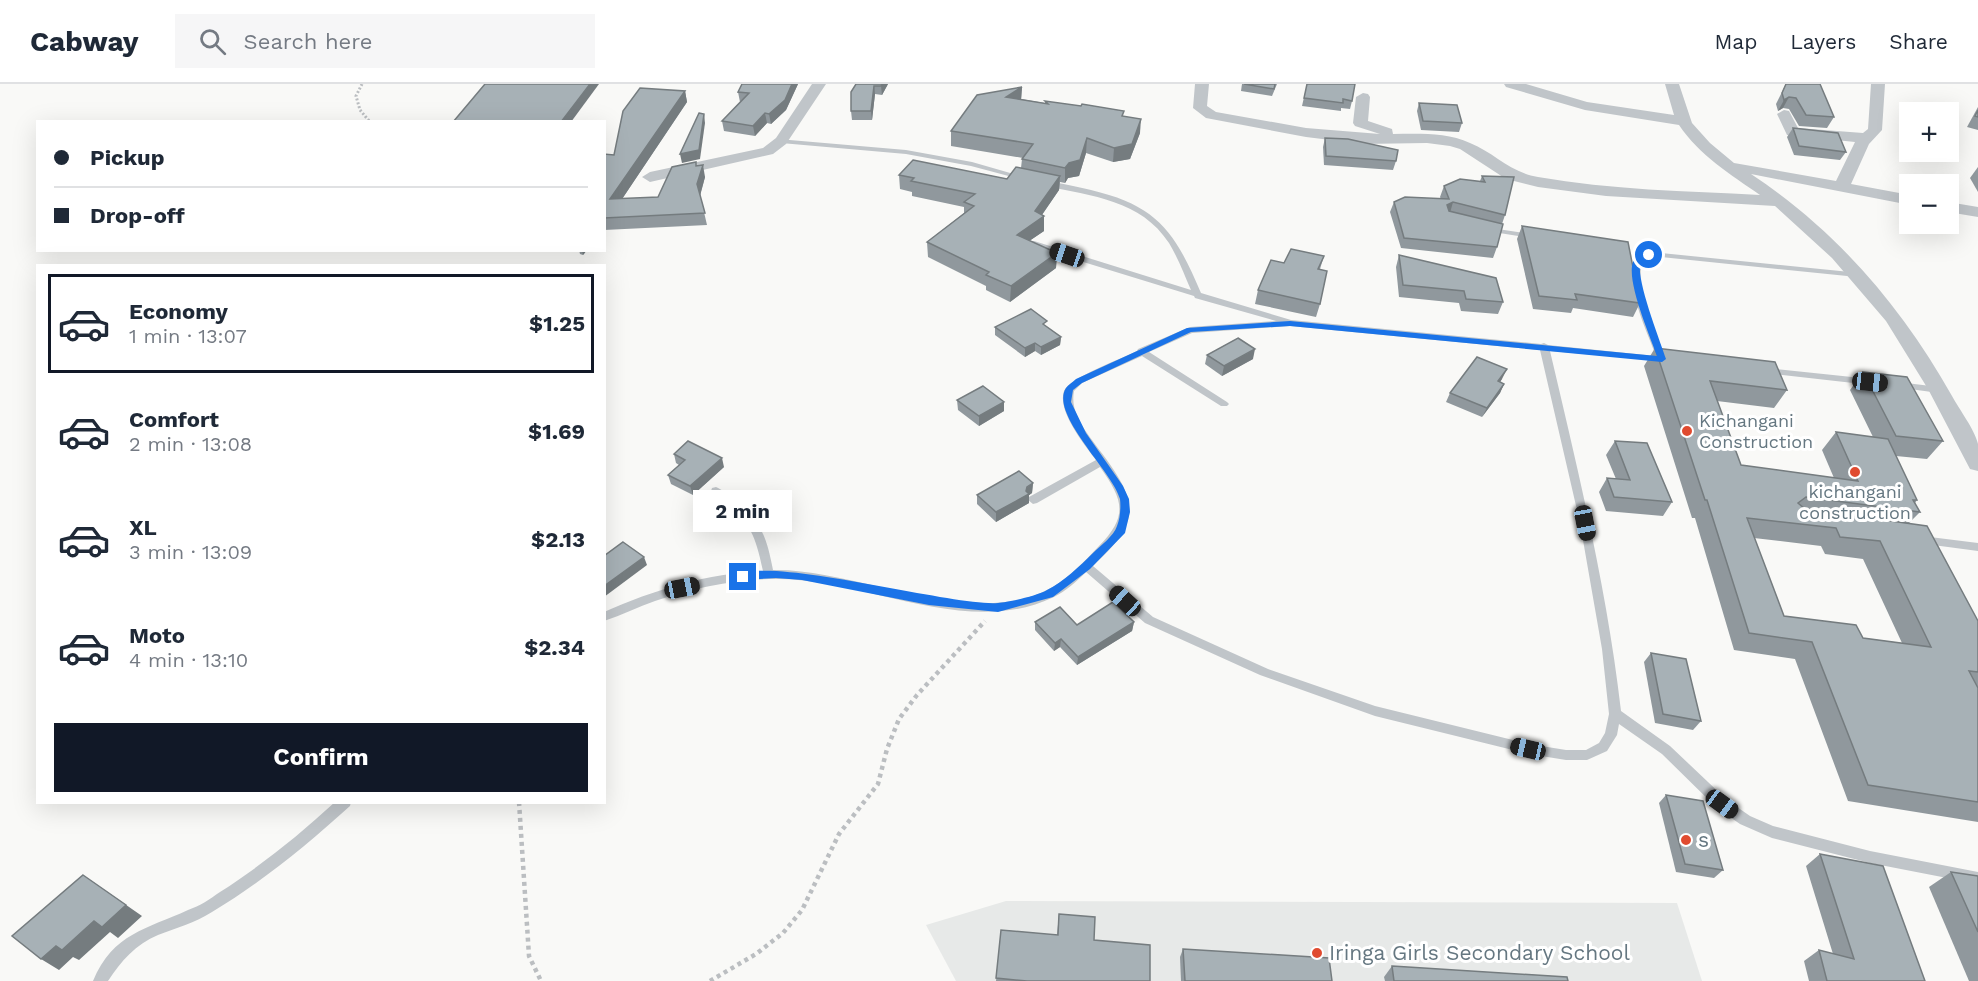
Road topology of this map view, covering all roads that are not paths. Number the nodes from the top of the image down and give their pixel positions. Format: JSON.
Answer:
{"nodes":[{"id":1,"x":819,"y":84,"type":"edge"},
{"id":2,"x":1202,"y":84,"type":"edge"},
{"id":3,"x":1511,"y":84,"type":"edge"},
{"id":4,"x":1672,"y":84,"type":"edge"},
{"id":5,"x":1878,"y":84,"type":"edge"},
{"id":6,"x":1364,"y":97,"type":"dead end"},
{"id":7,"x":1784,"y":114,"type":"edge"},
{"id":8,"x":1684,"y":121,"type":"junction"},
{"id":9,"x":1403,"y":137,"type":"junction"},
{"id":10,"x":1867,"y":138,"type":"junction"},
{"id":11,"x":781,"y":141,"type":"junction"},
{"id":12,"x":1730,"y":166,"type":"junction"},
{"id":13,"x":650,"y":177,"type":"dead end"},
{"id":14,"x":1842,"y":185,"type":"junction"},
{"id":15,"x":1899,"y":198,"type":"edge"},
{"id":16,"x":1779,"y":201,"type":"junction"},
{"id":17,"x":1959,"y":209,"type":"edge"},
{"id":18,"x":1978,"y":212,"type":"edge"},
{"id":19,"x":1478,"y":227,"type":"edge"},
{"id":20,"x":1542,"y":238,"type":"edge"},
{"id":21,"x":1031,"y":243,"type":"edge"},
{"id":22,"x":1632,"y":251,"type":"edge"},
{"id":23,"x":1649,"y":255,"type":"junction"},
{"id":24,"x":1858,"y":275,"type":"junction"},
{"id":25,"x":1198,"y":296,"type":"junction"},
{"id":26,"x":1290,"y":323,"type":"junction"},
{"id":27,"x":1544,"y":346,"type":"junction"},
{"id":28,"x":1141,"y":351,"type":"junction"},
{"id":29,"x":1662,"y":359,"type":"junction"},
{"id":30,"x":1673,"y":360,"type":"edge"},
{"id":31,"x":1754,"y":369,"type":"edge"},
{"id":32,"x":1882,"y":383,"type":"edge"},
{"id":33,"x":1893,"y":384,"type":"edge"},
{"id":34,"x":1939,"y":390,"type":"junction"},
{"id":35,"x":1224,"y":404,"type":"dead end"},
{"id":36,"x":1101,"y":462,"type":"junction"},
{"id":37,"x":1978,"y":464,"type":"edge"},
{"id":38,"x":716,"y":491,"type":"dead end"},
{"id":39,"x":1033,"y":500,"type":"dead end"},
{"id":40,"x":1906,"y":537,"type":"edge"},
{"id":41,"x":1978,"y":547,"type":"edge"},
{"id":42,"x":1086,"y":566,"type":"junction"},
{"id":43,"x":769,"y":575,"type":"junction"},
{"id":44,"x":606,"y":616,"type":"edge"},
{"id":45,"x":1615,"y":714,"type":"junction"},
{"id":46,"x":343,"y":804,"type":"edge"},
{"id":47,"x":1978,"y":878,"type":"edge"},
{"id":48,"x":100,"y":981,"type":"edge"}],
"edges":[{"from":1,"to":11,"type":"street"},
{"from":2,"to":9,"type":"street"},
{"from":3,"to":8,"type":"street"},
{"from":4,"to":8,"type":"street"},
{"from":5,"to":10,"type":"street"},
{"from":6,"to":9,"type":"street"},
{"from":7,"to":10,"type":"street"},
{"from":8,"to":12,"type":"street"},
{"from":9,"to":16,"type":"street"},
{"from":10,"to":14,"type":"street"},
{"from":11,"to":13,"type":"street"},
{"from":11,"to":25,"type":"lane"},
{"from":12,"to":14,"type":"street"},
{"from":12,"to":16,"type":"street"},
{"from":14,"to":15,"type":"street"},
{"from":16,"to":24,"type":"street"},
{"from":17,"to":18,"type":"street"},
{"from":19,"to":20,"type":"lane"},
{"from":21,"to":25,"type":"lane"},
{"from":22,"to":23,"type":"lane"},
{"from":23,"to":24,"type":"lane"},
{"from":23,"to":29,"type":"lane"},
{"from":24,"to":34,"type":"street"},
{"from":25,"to":26,"type":"lane"},
{"from":26,"to":27,"type":"lane"},
{"from":26,"to":28,"type":"lane"},
{"from":27,"to":29,"type":"lane"},
{"from":27,"to":45,"type":"lane"},
{"from":28,"to":35,"type":"lane"},
{"from":28,"to":36,"type":"lane"},
{"from":29,"to":30,"type":"lane"},
{"from":31,"to":32,"type":"lane"},
{"from":33,"to":34,"type":"lane"},
{"from":34,"to":37,"type":"street"},
{"from":36,"to":39,"type":"lane"},
{"from":36,"to":42,"type":"lane"},
{"from":38,"to":43,"type":"lane"},
{"from":40,"to":41,"type":"lane"},
{"from":42,"to":43,"type":"lane"},
{"from":42,"to":45,"type":"lane"},
{"from":43,"to":44,"type":"lane"},
{"from":45,"to":47,"type":"lane"},
{"from":46,"to":48,"type":"lane"}]}
